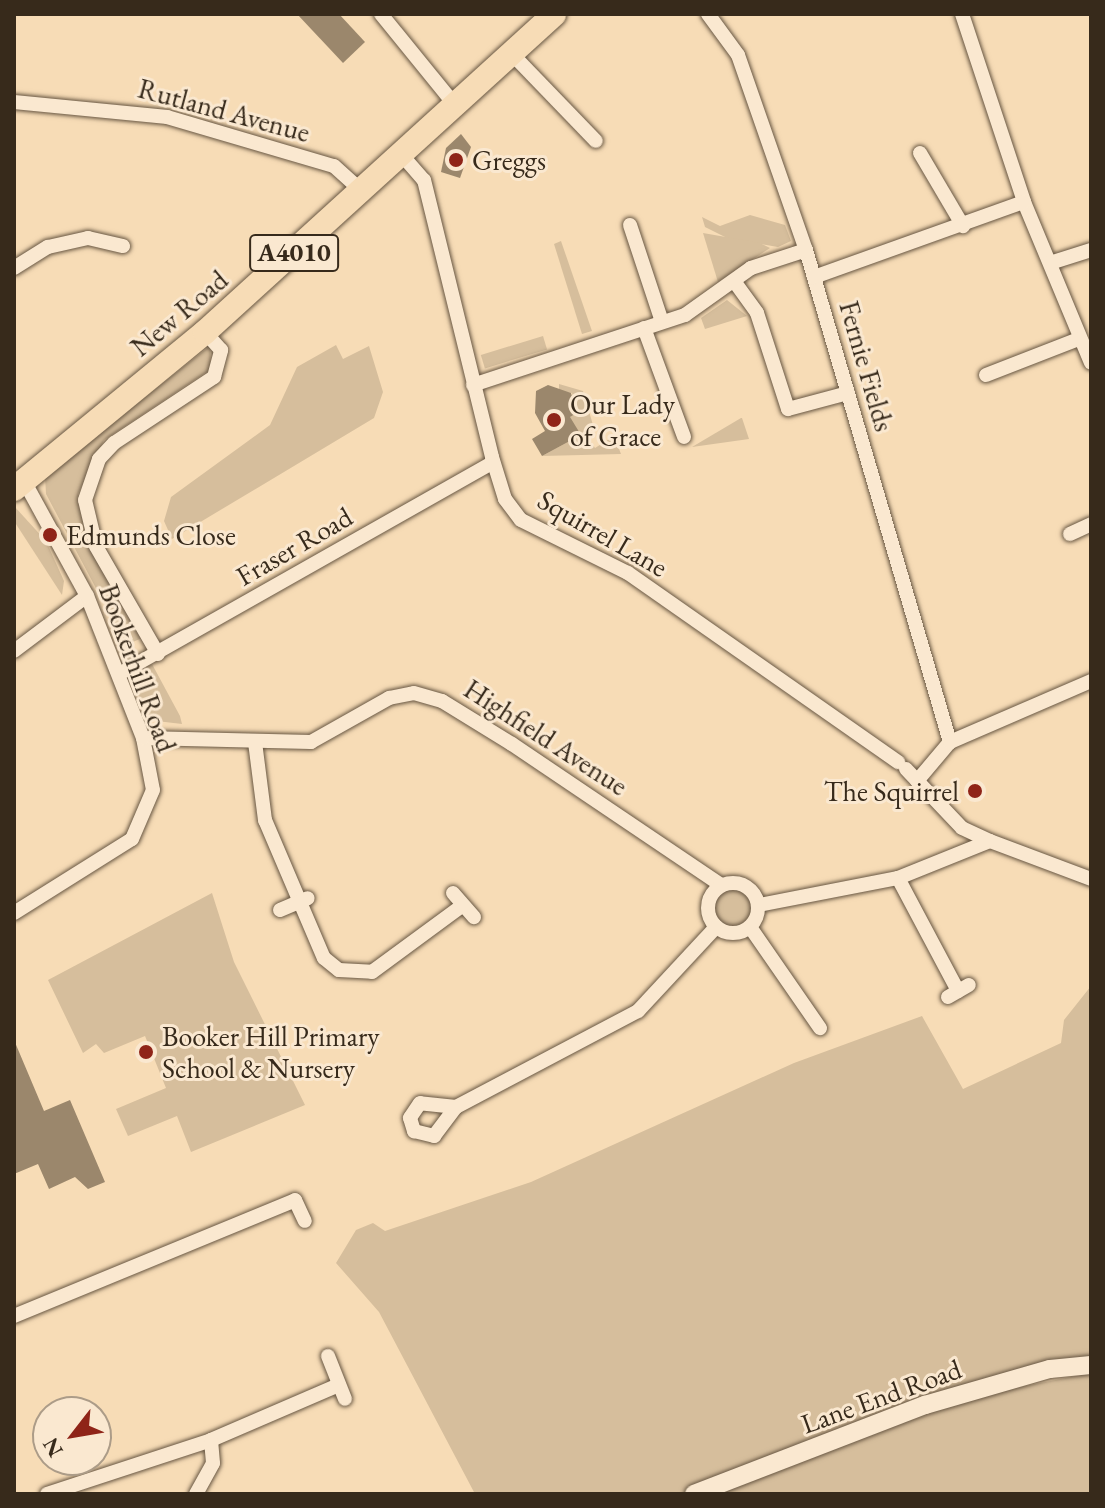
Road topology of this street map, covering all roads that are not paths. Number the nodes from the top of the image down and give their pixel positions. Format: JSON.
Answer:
{"nodes":[{"id":1,"x":381,"y":14,"type":"edge"},
{"id":2,"x":554,"y":14,"type":"edge"},
{"id":3,"x":708,"y":14,"type":"edge"},
{"id":4,"x":962,"y":14,"type":"edge"},
{"id":5,"x":511,"y":53,"type":"junction"},
{"id":6,"x":14,"y":102,"type":"edge"},
{"id":7,"x":455,"y":105,"type":"junction"},
{"id":8,"x":596,"y":141,"type":"dead end"},
{"id":9,"x":920,"y":153,"type":"dead end"},
{"id":10,"x":401,"y":154,"type":"junction"},
{"id":11,"x":362,"y":191,"type":"junction"},
{"id":12,"x":1024,"y":202,"type":"junction"},
{"id":13,"x":630,"y":225,"type":"dead end"},
{"id":14,"x":963,"y":226,"type":"junction"},
{"id":15,"x":123,"y":246,"type":"dead end"},
{"id":16,"x":806,"y":250,"type":"junction"},
{"id":17,"x":1091,"y":250,"type":"edge"},
{"id":18,"x":1050,"y":263,"type":"junction"},
{"id":19,"x":14,"y":268,"type":"edge"},
{"id":20,"x":814,"y":277,"type":"junction"},
{"id":21,"x":734,"y":281,"type":"junction"},
{"id":22,"x":662,"y":322,"type":"junction"},
{"id":23,"x":644,"y":328,"type":"junction"},
{"id":24,"x":205,"y":332,"type":"junction"},
{"id":25,"x":1085,"y":344,"type":"edge"},
{"id":26,"x":1091,"y":363,"type":"edge"},
{"id":27,"x":986,"y":375,"type":"dead end"},
{"id":28,"x":473,"y":385,"type":"junction"},
{"id":29,"x":848,"y":393,"type":"junction"},
{"id":30,"x":684,"y":437,"type":"dead end"},
{"id":31,"x":493,"y":462,"type":"junction"},
{"id":32,"x":19,"y":485,"type":"edge"},
{"id":33,"x":1091,"y":524,"type":"edge"},
{"id":34,"x":1070,"y":534,"type":"dead end"},
{"id":35,"x":87,"y":596,"type":"junction"},
{"id":36,"x":14,"y":651,"type":"edge"},
{"id":37,"x":158,"y":654,"type":"junction"},
{"id":38,"x":119,"y":674,"type":"junction"},
{"id":39,"x":1091,"y":681,"type":"edge"},
{"id":40,"x":143,"y":738,"type":"junction"},
{"id":41,"x":255,"y":742,"type":"junction"},
{"id":42,"x":950,"y":742,"type":"junction"},
{"id":43,"x":917,"y":781,"type":"junction"},
{"id":44,"x":990,"y":841,"type":"junction"},
{"id":45,"x":1090,"y":874,"type":"edge"},
{"id":46,"x":898,"y":878,"type":"junction"},
{"id":47,"x":721,"y":885,"type":"junction"},
{"id":48,"x":453,"y":893,"type":"dead end"},
{"id":49,"x":302,"y":901,"type":"junction"},
{"id":50,"x":759,"y":905,"type":"junction"},
{"id":51,"x":462,"y":906,"type":"junction"},
{"id":52,"x":280,"y":910,"type":"dead end"},
{"id":53,"x":14,"y":913,"type":"edge"},
{"id":54,"x":474,"y":917,"type":"dead end"},
{"id":55,"x":716,"y":927,"type":"junction"},
{"id":56,"x":750,"y":927,"type":"junction"},
{"id":57,"x":958,"y":991,"type":"dead end"},
{"id":58,"x":820,"y":1028,"type":"dead end"},
{"id":59,"x":456,"y":1107,"type":"dead end"},
{"id":60,"x":305,"y":1221,"type":"dead end"},
{"id":61,"x":14,"y":1316,"type":"edge"},
{"id":62,"x":328,"y":1356,"type":"dead end"},
{"id":63,"x":1091,"y":1365,"type":"edge"},
{"id":64,"x":211,"y":1440,"type":"junction"},
{"id":65,"x":47,"y":1494,"type":"edge"},
{"id":66,"x":196,"y":1494,"type":"edge"},
{"id":67,"x":694,"y":1494,"type":"edge"}],
"edges":[{"from":1,"to":7,"type":"street"},
{"from":2,"to":5,"type":"highway","name":"New Road","number":"A4010"},
{"from":3,"to":16,"type":"street","name":"Fernie Fields"},
{"from":4,"to":12,"type":"street"},
{"from":5,"to":7,"type":"highway","name":"New Road","number":"A4010"},
{"from":5,"to":8,"type":"street"},
{"from":6,"to":11,"type":"street","name":"Rutland Avenue"},
{"from":7,"to":10,"type":"highway","name":"New Road","number":"A4010"},
{"from":9,"to":14,"type":"street"},
{"from":10,"to":11,"type":"highway","name":"New Road","number":"A4010"},
{"from":10,"to":28,"type":"street","name":"Squirrel Lane"},
{"from":11,"to":24,"type":"highway","name":"New Road","number":"A4010"},
{"from":12,"to":14,"type":"street"},
{"from":12,"to":18,"type":"street"},
{"from":13,"to":22,"type":"street"},
{"from":14,"to":20,"type":"street"},
{"from":15,"to":19,"type":"street"},
{"from":16,"to":20,"type":"street","name":"Fernie Fields"},
{"from":16,"to":21,"type":"street"},
{"from":17,"to":18,"type":"street"},
{"from":18,"to":25,"type":"street"},
{"from":20,"to":29,"type":"street","name":"Fernie Fields"},
{"from":21,"to":22,"type":"street"},
{"from":21,"to":29,"type":"street"},
{"from":22,"to":23,"type":"street"},
{"from":23,"to":28,"type":"street"},
{"from":23,"to":30,"type":"street"},
{"from":24,"to":32,"type":"highway","name":"New Road","number":"A4010"},
{"from":24,"to":37,"type":"street"},
{"from":25,"to":26,"type":"street"},
{"from":25,"to":27,"type":"street"},
{"from":28,"to":31,"type":"street","name":"Squirrel Lane"},
{"from":29,"to":42,"type":"street","name":"Fernie Fields"},
{"from":31,"to":37,"type":"street","name":"Fraser Road"},
{"from":31,"to":43,"type":"street","name":"Squirrel Lane"},
{"from":32,"to":35,"type":"street","name":"Bookerhill Road"},
{"from":33,"to":34,"type":"street"},
{"from":35,"to":36,"type":"street"},
{"from":35,"to":38,"type":"street","name":"Bookerhill Road"},
{"from":37,"to":38,"type":"street","name":"Fraser Road"},
{"from":38,"to":40,"type":"street","name":"Bookerhill Road"},
{"from":39,"to":42,"type":"street"},
{"from":40,"to":41,"type":"street","name":"Highfield Avenue"},
{"from":40,"to":53,"type":"street","name":"Bookerhill Road"},
{"from":41,"to":47,"type":"street","name":"Highfield Avenue"},
{"from":41,"to":49,"type":"street"},
{"from":42,"to":43,"type":"street"},
{"from":43,"to":44,"type":"street","name":"Squirrel Lane"},
{"from":44,"to":45,"type":"street","name":"Squirrel Lane"},
{"from":44,"to":46,"type":"street"},
{"from":46,"to":50,"type":"street"},
{"from":46,"to":57,"type":"street"},
{"from":47,"to":50,"type":"street"},
{"from":47,"to":55,"type":"street"},
{"from":48,"to":51,"type":"street"},
{"from":49,"to":51,"type":"street"},
{"from":49,"to":52,"type":"street"},
{"from":50,"to":56,"type":"street"},
{"from":51,"to":54,"type":"street"},
{"from":55,"to":56,"type":"street"},
{"from":55,"to":59,"type":"street"},
{"from":56,"to":58,"type":"street"},
{"from":60,"to":61,"type":"street"},
{"from":62,"to":64,"type":"street"},
{"from":63,"to":67,"type":"street","name":"Lane End Road"},
{"from":64,"to":65,"type":"street"},
{"from":64,"to":66,"type":"street"}]}
